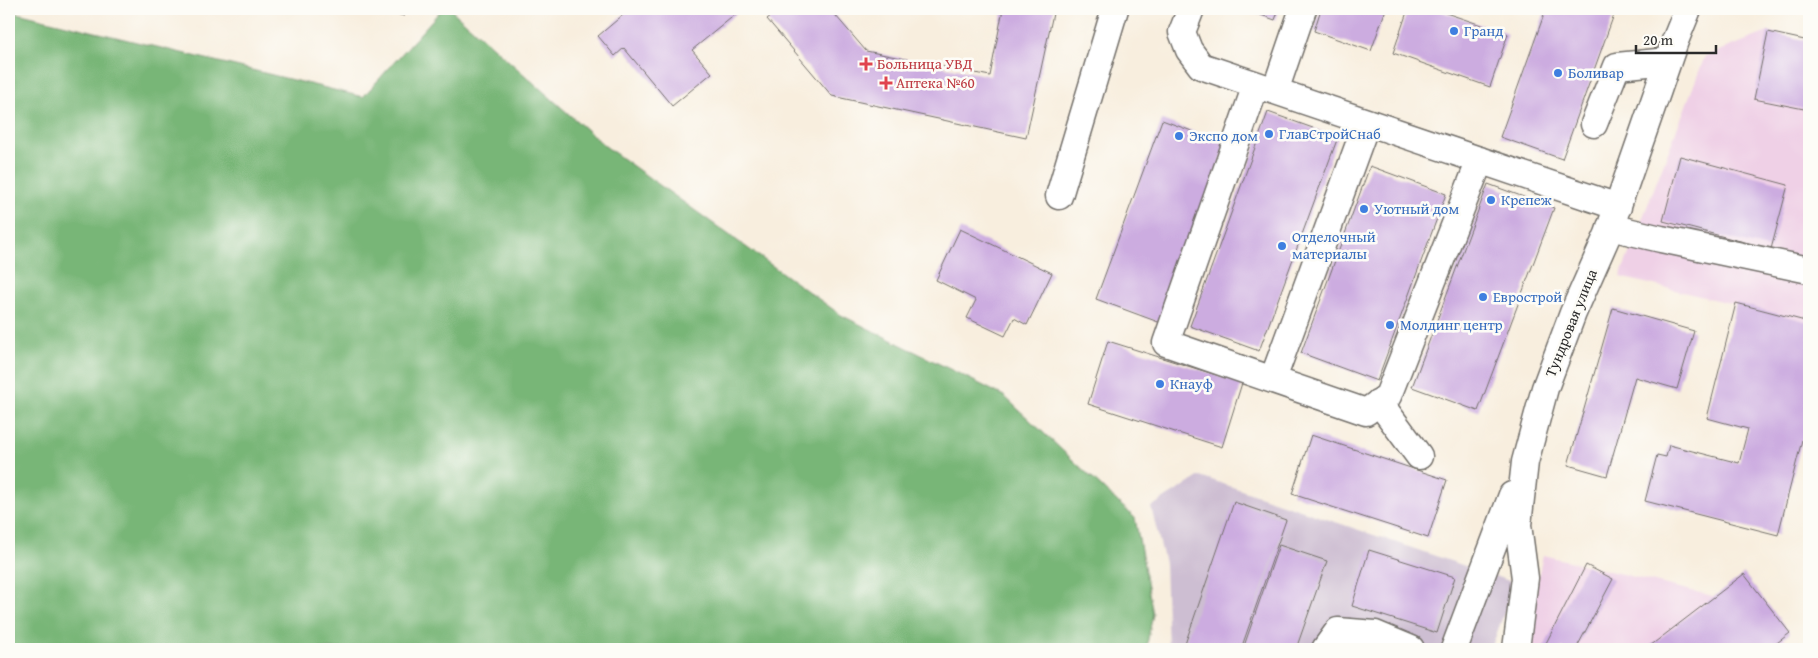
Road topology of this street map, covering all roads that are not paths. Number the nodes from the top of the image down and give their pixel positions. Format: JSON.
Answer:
{"nodes":[{"id":1,"x":1115,"y":9,"type":"edge"},
{"id":2,"x":1191,"y":9,"type":"edge"},
{"id":3,"x":1303,"y":9,"type":"edge"},
{"id":4,"x":1688,"y":9,"type":"edge"},
{"id":5,"x":1668,"y":61,"type":"junction"},
{"id":6,"x":1266,"y":88,"type":"junction"},
{"id":7,"x":1367,"y":122,"type":"junction"},
{"id":8,"x":1594,"y":124,"type":"dead end"},
{"id":9,"x":1480,"y":160,"type":"junction"},
{"id":10,"x":1059,"y":196,"type":"dead end"},
{"id":11,"x":1614,"y":217,"type":"junction"},
{"id":12,"x":1802,"y":264,"type":"edge"},
{"id":13,"x":1272,"y":379,"type":"junction"},
{"id":14,"x":1379,"y":402,"type":"junction"},
{"id":15,"x":1419,"y":456,"type":"dead end"},
{"id":16,"x":1525,"y":462,"type":"junction"},
{"id":17,"x":1325,"y":649,"type":"edge"},
{"id":18,"x":1411,"y":649,"type":"edge"},
{"id":19,"x":1454,"y":649,"type":"edge"},
{"id":20,"x":1516,"y":649,"type":"edge"}],
"edges":[{"from":1,"to":10,"type":"lane"},
{"from":2,"to":6,"type":"lane"},
{"from":3,"to":6,"type":"lane"},
{"from":4,"to":5,"type":"lane","name":"Тундровая улица"},
{"from":5,"to":8,"type":"lane"},
{"from":5,"to":11,"type":"lane","name":"Тундровая улица"},
{"from":6,"to":7,"type":"lane"},
{"from":6,"to":13,"type":"lane"},
{"from":7,"to":9,"type":"lane"},
{"from":7,"to":13,"type":"lane"},
{"from":9,"to":11,"type":"lane"},
{"from":9,"to":14,"type":"lane"},
{"from":11,"to":12,"type":"lane"},
{"from":11,"to":16,"type":"lane","name":"Тундровая улица"},
{"from":13,"to":14,"type":"lane"},
{"from":14,"to":15,"type":"lane"},
{"from":16,"to":19,"type":"lane"},
{"from":16,"to":20,"type":"lane","name":"Тундровая улица"},
{"from":17,"to":18,"type":"lane"}]}
